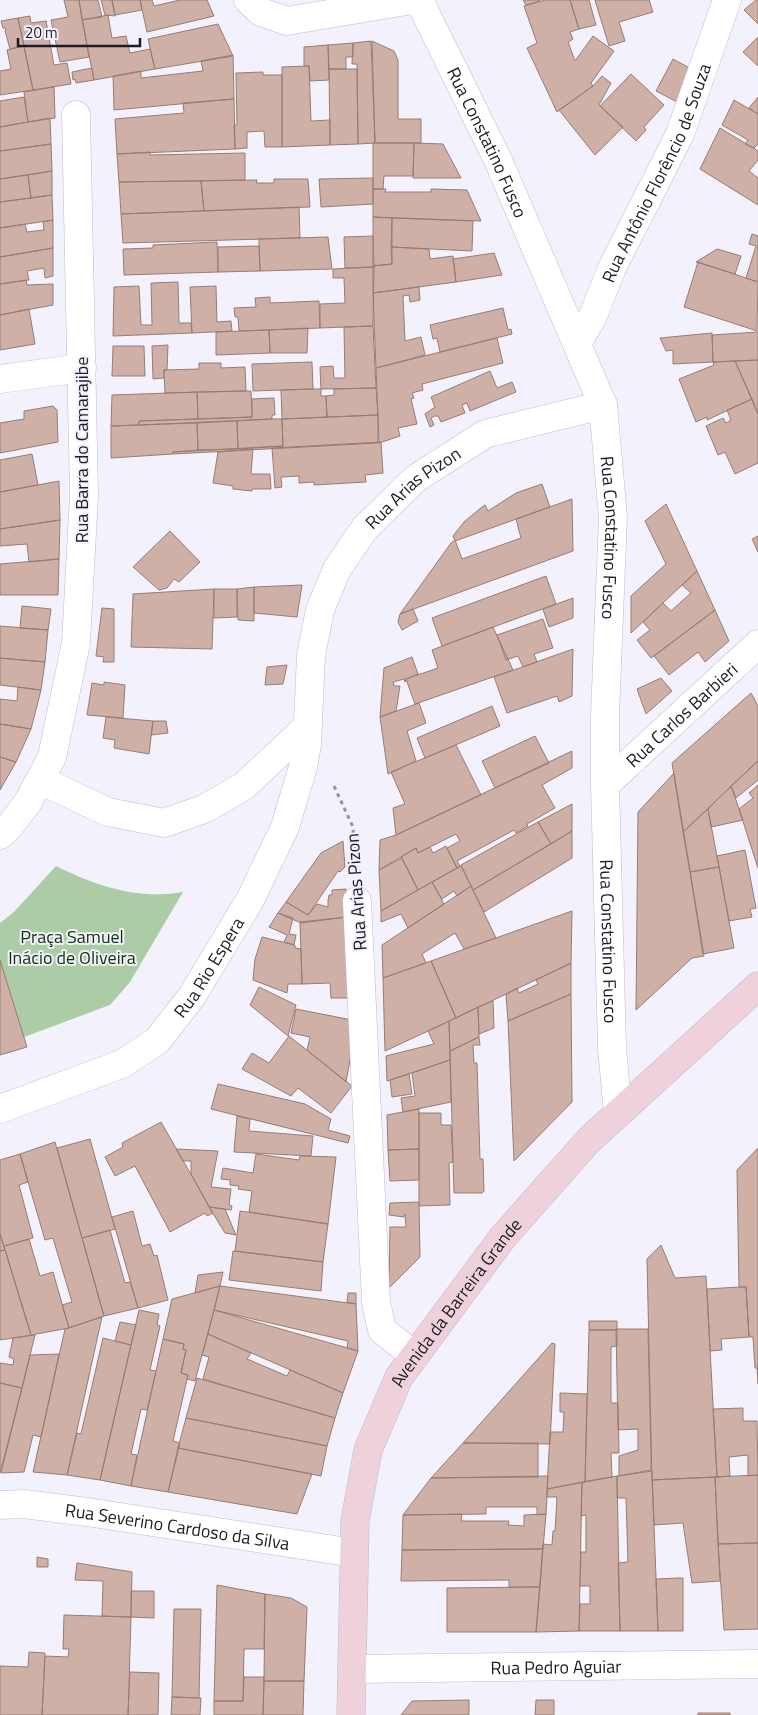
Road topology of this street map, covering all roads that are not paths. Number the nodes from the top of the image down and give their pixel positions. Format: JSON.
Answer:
{"nodes":[{"id":1,"x":248,"y":0,"type":"edge"},
{"id":2,"x":412,"y":0,"type":"edge"},
{"id":3,"x":419,"y":0,"type":"edge"},
{"id":4,"x":727,"y":0,"type":"edge"},
{"id":5,"x":76,"y":115,"type":"dead end"},
{"id":6,"x":577,"y":343,"type":"junction"},
{"id":7,"x":82,"y":368,"type":"junction"},
{"id":8,"x":0,"y":379,"type":"edge"},
{"id":9,"x":603,"y":405,"type":"junction"},
{"id":10,"x":758,"y":644,"type":"edge"},
{"id":11,"x":307,"y":726,"type":"junction"},
{"id":12,"x":40,"y":780,"type":"junction"},
{"id":13,"x":605,"y":785,"type":"junction"},
{"id":14,"x":0,"y":835,"type":"edge"},
{"id":15,"x":357,"y":901,"type":"road end"},
{"id":16,"x":758,"y":986,"type":"edge"},
{"id":17,"x":0,"y":1109,"type":"edge"},
{"id":18,"x":618,"y":1113,"type":"junction"},
{"id":19,"x":415,"y":1356,"type":"junction"},
{"id":20,"x":0,"y":1505,"type":"edge"},
{"id":21,"x":354,"y":1553,"type":"junction"},
{"id":22,"x":758,"y":1664,"type":"edge"},
{"id":23,"x":352,"y":1668,"type":"junction"},
{"id":24,"x":351,"y":1715,"type":"edge"}],
"edges":[{"from":1,"to":2,"type":"street"},
{"from":3,"to":6,"type":"street","name":"Rua Constatino Fusco"},
{"from":4,"to":6,"type":"street","name":"Rua Antônio Florêncio de Souza"},
{"from":5,"to":7,"type":"street","name":"Rua Barra do Camarajibe"},
{"from":6,"to":9,"type":"street","name":"Rua Constatino Fusco"},
{"from":7,"to":8,"type":"street"},
{"from":7,"to":12,"type":"street","name":"Rua Barra do Camarajibe"},
{"from":9,"to":11,"type":"street","name":"Rua Arias Pizon"},
{"from":9,"to":13,"type":"street","name":"Rua Constatino Fusco"},
{"from":10,"to":13,"type":"street","name":"Rua Carlos Barbieri"},
{"from":11,"to":12,"type":"street"},
{"from":11,"to":17,"type":"street","name":"Rua Rio Espera"},
{"from":12,"to":14,"type":"street","name":"Rua Barra do Camarajibe"},
{"from":13,"to":18,"type":"street","name":"Rua Constatino Fusco"},
{"from":15,"to":19,"type":"street","name":"Rua Arias Pizon"},
{"from":16,"to":18,"type":"main road","name":"Avenida da Barreira Grande"},
{"from":18,"to":19,"type":"main road","name":"Avenida da Barreira Grande"},
{"from":19,"to":21,"type":"main road","name":"Avenida da Barreira Grande"},
{"from":20,"to":21,"type":"street","name":"Rua Severino Cardoso da Silva"},
{"from":21,"to":23,"type":"main road","name":"Avenida da Barreira Grande"},
{"from":22,"to":23,"type":"street","name":"Rua Pedro Aguiar"},
{"from":23,"to":24,"type":"main road","name":"Avenida da Barreira Grande"}]}
